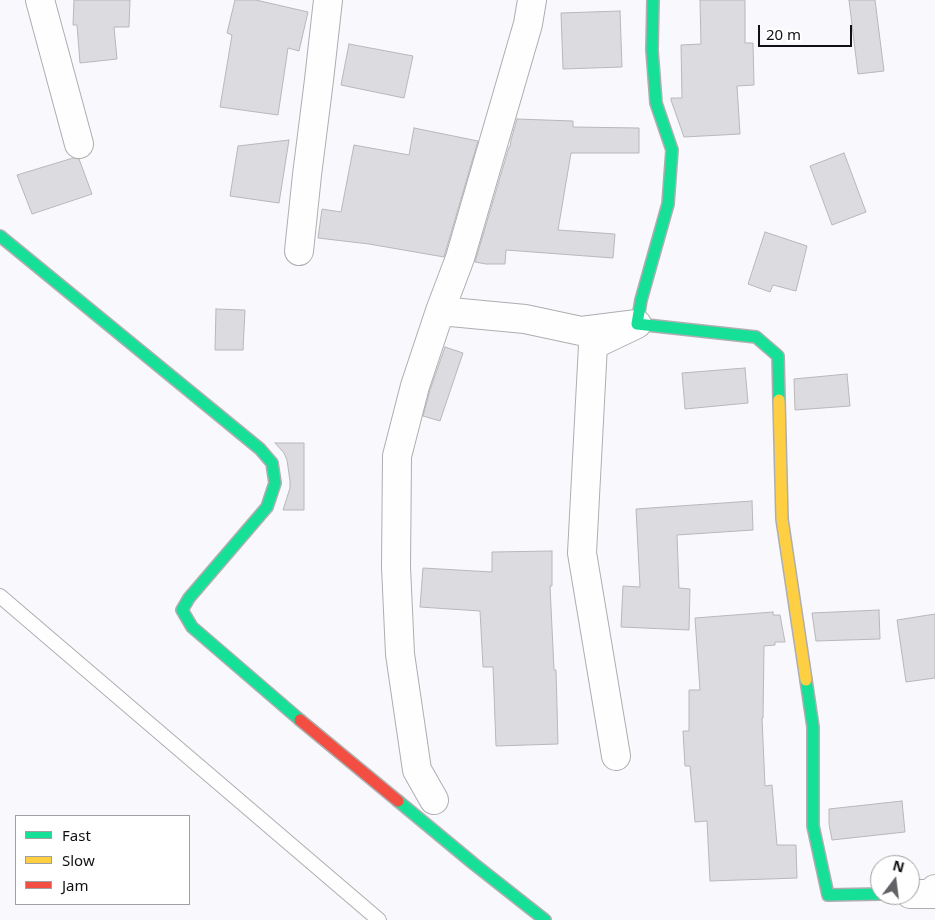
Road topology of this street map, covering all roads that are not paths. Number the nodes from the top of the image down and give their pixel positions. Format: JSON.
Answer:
{"nodes":[{"id":1,"x":40,"y":0,"type":"edge"},
{"id":2,"x":328,"y":0,"type":"edge"},
{"id":3,"x":532,"y":0,"type":"edge"},
{"id":4,"x":653,"y":0,"type":"edge"},
{"id":5,"x":79,"y":144,"type":"dead end"},
{"id":6,"x":0,"y":236,"type":"edge"},
{"id":7,"x":299,"y":251,"type":"dead end"},
{"id":8,"x":440,"y":310,"type":"junction"},
{"id":9,"x":637,"y":324,"type":"junction"},
{"id":10,"x":0,"y":596,"type":"edge"},
{"id":11,"x":616,"y":756,"type":"dead end"},
{"id":12,"x":434,"y":800,"type":"dead end"},
{"id":13,"x":935,"y":889,"type":"edge"},
{"id":14,"x":870,"y":894,"type":"edge"},
{"id":15,"x":920,"y":894,"type":"edge"},
{"id":16,"x":379,"y":920,"type":"edge"},
{"id":17,"x":545,"y":920,"type":"edge"}],
"edges":[{"from":1,"to":5,"type":"street"},
{"from":2,"to":7,"type":"street"},
{"from":3,"to":8,"type":"street"},
{"from":4,"to":9,"type":"street"},
{"from":6,"to":17,"type":"street"},
{"from":8,"to":9,"type":"street"},
{"from":8,"to":12,"type":"street"},
{"from":9,"to":11,"type":"street"},
{"from":9,"to":14,"type":"street"},
{"from":10,"to":16,"type":"lane"},
{"from":13,"to":15,"type":"street"}]}
